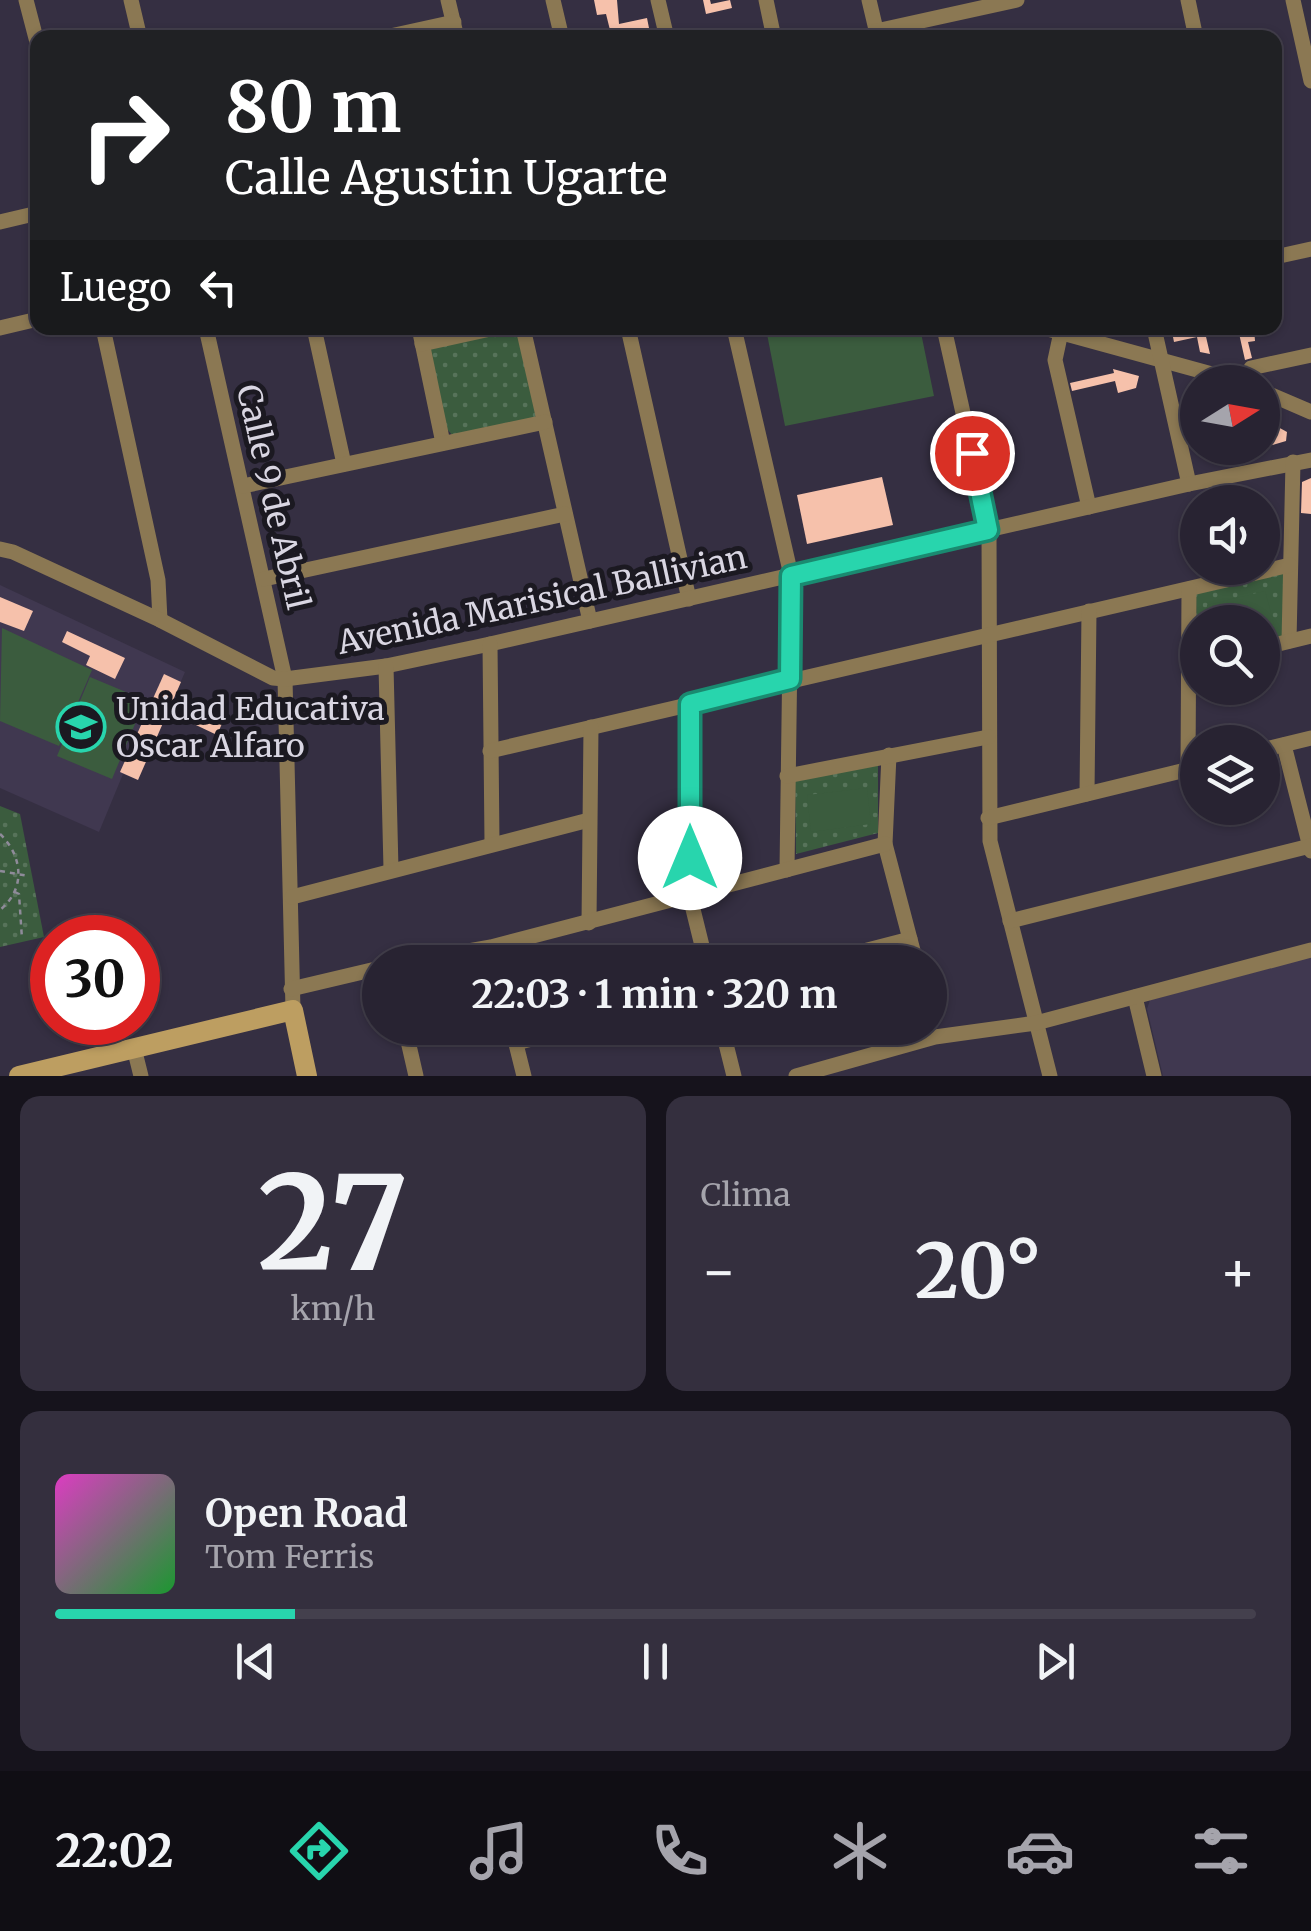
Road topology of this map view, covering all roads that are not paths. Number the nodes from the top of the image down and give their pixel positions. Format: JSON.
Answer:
{"nodes":[{"id":1,"x":26,"y":0,"type":"edge"},
{"id":2,"x":131,"y":0,"type":"edge"},
{"id":3,"x":448,"y":0,"type":"edge"},
{"id":4,"x":553,"y":0,"type":"edge"},
{"id":5,"x":658,"y":0,"type":"edge"},
{"id":6,"x":766,"y":0,"type":"edge"},
{"id":7,"x":869,"y":0,"type":"edge"},
{"id":8,"x":1018,"y":0,"type":"edge"},
{"id":9,"x":1188,"y":0,"type":"edge"},
{"id":10,"x":1294,"y":0,"type":"edge"},
{"id":11,"x":977,"y":5,"type":"edge"},
{"id":12,"x":34,"y":30,"type":"edge"},
{"id":13,"x":138,"y":30,"type":"edge"},
{"id":14,"x":455,"y":30,"type":"edge"},
{"id":15,"x":560,"y":30,"type":"edge"},
{"id":16,"x":665,"y":30,"type":"edge"},
{"id":17,"x":772,"y":30,"type":"edge"},
{"id":18,"x":876,"y":30,"type":"edge"},
{"id":19,"x":891,"y":30,"type":"edge"},
{"id":20,"x":1194,"y":30,"type":"edge"},
{"id":21,"x":1311,"y":81,"type":"edge"},
{"id":22,"x":30,"y":215,"type":"edge"},
{"id":23,"x":0,"y":222,"type":"edge"},
{"id":24,"x":1311,"y":248,"type":"edge"},
{"id":25,"x":1282,"y":255,"type":"edge"},
{"id":26,"x":30,"y":321,"type":"edge"},
{"id":27,"x":0,"y":328,"type":"edge"},
{"id":28,"x":105,"y":335,"type":"edge"},
{"id":29,"x":208,"y":335,"type":"edge"},
{"id":30,"x":316,"y":335,"type":"edge"},
{"id":31,"x":525,"y":335,"type":"edge"},
{"id":32,"x":630,"y":335,"type":"edge"},
{"id":33,"x":736,"y":335,"type":"edge"},
{"id":34,"x":946,"y":335,"type":"edge"},
{"id":35,"x":1050,"y":335,"type":"edge"},
{"id":36,"x":1070,"y":335,"type":"edge"},
{"id":37,"x":1155,"y":335,"type":"edge"},
{"id":38,"x":420,"y":336,"type":"edge"},
{"id":39,"x":1311,"y":355,"type":"edge"},
{"id":40,"x":1160,"y":360,"type":"junction"},
{"id":41,"x":1180,"y":365,"type":"edge"},
{"id":42,"x":1266,"y":365,"type":"edge"},
{"id":43,"x":1280,"y":399,"type":"edge"},
{"id":44,"x":1311,"y":412,"type":"edge"},
{"id":45,"x":545,"y":422,"type":"junction"},
{"id":46,"x":443,"y":444,"type":"junction"},
{"id":47,"x":1311,"y":460,"type":"edge"},
{"id":48,"x":1293,"y":462,"type":"junction"},
{"id":49,"x":344,"y":464,"type":"junction"},
{"id":50,"x":1188,"y":484,"type":"junction"},
{"id":51,"x":243,"y":486,"type":"junction"},
{"id":52,"x":1089,"y":506,"type":"junction"},
{"id":53,"x":564,"y":514,"type":"junction"},
{"id":54,"x":988,"y":530,"type":"junction"},
{"id":55,"x":0,"y":549,"type":"edge"},
{"id":56,"x":1290,"y":565,"type":"junction"},
{"id":57,"x":791,"y":576,"type":"junction"},
{"id":58,"x":264,"y":579,"type":"junction"},
{"id":59,"x":1189,"y":589,"type":"junction"},
{"id":60,"x":689,"y":599,"type":"junction"},
{"id":61,"x":1190,"y":605,"type":"edge"},
{"id":62,"x":1088,"y":611,"type":"junction"},
{"id":63,"x":160,"y":620,"type":"junction"},
{"id":64,"x":590,"y":621,"type":"junction"},
{"id":65,"x":990,"y":633,"type":"junction"},
{"id":66,"x":1311,"y":636,"type":"edge"},
{"id":67,"x":1289,"y":641,"type":"junction"},
{"id":68,"x":1280,"y":643,"type":"edge"},
{"id":69,"x":490,"y":644,"type":"junction"},
{"id":70,"x":386,"y":666,"type":"junction"},
{"id":71,"x":285,"y":679,"type":"junction"},
{"id":72,"x":790,"y":679,"type":"junction"},
{"id":73,"x":690,"y":704,"type":"junction"},
{"id":74,"x":590,"y":727,"type":"junction"},
{"id":75,"x":988,"y":738,"type":"junction"},
{"id":76,"x":1311,"y":738,"type":"edge"},
{"id":77,"x":1284,"y":745,"type":"junction"},
{"id":78,"x":1280,"y":746,"type":"edge"},
{"id":79,"x":490,"y":751,"type":"junction"},
{"id":80,"x":889,"y":755,"type":"junction"},
{"id":81,"x":1180,"y":771,"type":"edge"},
{"id":82,"x":787,"y":776,"type":"junction"},
{"id":83,"x":1087,"y":794,"type":"junction"},
{"id":84,"x":988,"y":818,"type":"junction"},
{"id":85,"x":589,"y":820,"type":"junction"},
{"id":86,"x":492,"y":842,"type":"junction"},
{"id":87,"x":885,"y":844,"type":"junction"},
{"id":88,"x":1310,"y":848,"type":"edge"},
{"id":89,"x":391,"y":868,"type":"junction"},
{"id":90,"x":787,"y":870,"type":"junction"},
{"id":91,"x":292,"y":897,"type":"junction"},
{"id":92,"x":690,"y":897,"type":"junction"},
{"id":93,"x":1010,"y":921,"type":"junction"},
{"id":94,"x":589,"y":922,"type":"junction"},
{"id":95,"x":910,"y":940,"type":"junction"},
{"id":96,"x":522,"y":945,"type":"edge"},
{"id":97,"x":702,"y":945,"type":"edge"},
{"id":98,"x":890,"y":945,"type":"edge"},
{"id":99,"x":911,"y":945,"type":"edge"},
{"id":100,"x":1311,"y":950,"type":"edge"},
{"id":101,"x":362,"y":975,"type":"edge"},
{"id":102,"x":1135,"y":996,"type":"junction"},
{"id":103,"x":292,"y":1000,"type":"junction"},
{"id":104,"x":1036,"y":1023,"type":"junction"},
{"id":105,"x":947,"y":1036,"type":"edge"},
{"id":106,"x":409,"y":1045,"type":"edge"},
{"id":107,"x":516,"y":1045,"type":"edge"},
{"id":108,"x":726,"y":1045,"type":"edge"},
{"id":109,"x":914,"y":1045,"type":"edge"},
{"id":110,"x":134,"y":1048,"type":"junction"},
{"id":111,"x":837,"y":1071,"type":"edge"},
{"id":112,"x":18,"y":1076,"type":"edge"},
{"id":113,"x":141,"y":1076,"type":"edge"},
{"id":114,"x":308,"y":1076,"type":"edge"},
{"id":115,"x":416,"y":1076,"type":"edge"},
{"id":116,"x":524,"y":1076,"type":"edge"},
{"id":117,"x":734,"y":1076,"type":"edge"},
{"id":118,"x":796,"y":1076,"type":"edge"},
{"id":119,"x":1050,"y":1076,"type":"edge"},
{"id":120,"x":1154,"y":1076,"type":"edge"}],
"edges":[{"from":1,"to":12,"type":"street"},
{"from":2,"to":13,"type":"street"},
{"from":3,"to":14,"type":"street"},
{"from":4,"to":15,"type":"street"},
{"from":5,"to":16,"type":"street"},
{"from":6,"to":17,"type":"street"},
{"from":7,"to":18,"type":"street"},
{"from":8,"to":11,"type":"street"},
{"from":9,"to":20,"type":"street"},
{"from":10,"to":21,"type":"street"},
{"from":11,"to":19,"type":"street"},
{"from":22,"to":23,"type":"street"},
{"from":24,"to":25,"type":"street"},
{"from":26,"to":27,"type":"street"},
{"from":28,"to":63,"type":"street"},
{"from":29,"to":51,"type":"street","name":"Calle 9 de Abril"},
{"from":30,"to":49,"type":"street"},
{"from":31,"to":45,"type":"street"},
{"from":32,"to":60,"type":"street"},
{"from":33,"to":57,"type":"street"},
{"from":34,"to":54,"type":"street"},
{"from":35,"to":52,"type":"street"},
{"from":36,"to":40,"type":"street"},
{"from":37,"to":40,"type":"street"},
{"from":38,"to":46,"type":"street"},
{"from":39,"to":42,"type":"street"},
{"from":40,"to":41,"type":"street"},
{"from":40,"to":50,"type":"street"},
{"from":43,"to":44,"type":"street"},
{"from":45,"to":46,"type":"street"},
{"from":45,"to":53,"type":"street"},
{"from":46,"to":49,"type":"street"},
{"from":47,"to":48,"type":"street","name":"Avenida Marisical Ballivian"},
{"from":48,"to":50,"type":"street","name":"Avenida Marisical Ballivian"},
{"from":48,"to":56,"type":"street"},
{"from":49,"to":51,"type":"street"},
{"from":50,"to":52,"type":"street","name":"Avenida Marisical Ballivian"},
{"from":51,"to":58,"type":"street","name":"Calle 9 de Abril"},
{"from":52,"to":54,"type":"street","name":"Avenida Marisical Ballivian"},
{"from":53,"to":58,"type":"street"},
{"from":53,"to":64,"type":"street"},
{"from":54,"to":57,"type":"street","name":"Avenida Marisical Ballivian"},
{"from":54,"to":65,"type":"street"},
{"from":55,"to":63,"type":"street","name":"Avenida Marisical Ballivian"},
{"from":56,"to":59,"type":"street"},
{"from":56,"to":67,"type":"street"},
{"from":57,"to":60,"type":"street","name":"Avenida Marisical Ballivian"},
{"from":57,"to":72,"type":"street"},
{"from":58,"to":71,"type":"street","name":"Calle 9 de Abril"},
{"from":59,"to":61,"type":"street"},
{"from":59,"to":62,"type":"street"},
{"from":60,"to":64,"type":"street","name":"Avenida Marisical Ballivian"},
{"from":62,"to":65,"type":"street"},
{"from":62,"to":83,"type":"street"},
{"from":63,"to":71,"type":"street","name":"Avenida Marisical Ballivian"},
{"from":64,"to":69,"type":"street","name":"Avenida Marisical Ballivian"},
{"from":65,"to":72,"type":"street"},
{"from":65,"to":75,"type":"street"},
{"from":66,"to":67,"type":"street"},
{"from":67,"to":68,"type":"street"},
{"from":69,"to":70,"type":"street","name":"Avenida Marisical Ballivian"},
{"from":69,"to":79,"type":"street"},
{"from":70,"to":71,"type":"street","name":"Avenida Marisical Ballivian"},
{"from":70,"to":89,"type":"street"},
{"from":71,"to":91,"type":"street","name":"Calle 9 de Abril"},
{"from":72,"to":73,"type":"street"},
{"from":72,"to":82,"type":"street"},
{"from":73,"to":74,"type":"street"},
{"from":73,"to":92,"type":"street"},
{"from":74,"to":79,"type":"street"},
{"from":74,"to":85,"type":"street"},
{"from":75,"to":80,"type":"street"},
{"from":75,"to":84,"type":"street"},
{"from":76,"to":77,"type":"street"},
{"from":77,"to":78,"type":"street"},
{"from":77,"to":88,"type":"street"},
{"from":79,"to":86,"type":"street"},
{"from":80,"to":82,"type":"street"},
{"from":80,"to":87,"type":"street"},
{"from":81,"to":83,"type":"street"},
{"from":82,"to":90,"type":"street"},
{"from":83,"to":84,"type":"street"},
{"from":84,"to":93,"type":"street"},
{"from":85,"to":86,"type":"street"},
{"from":85,"to":94,"type":"street"},
{"from":86,"to":89,"type":"street"},
{"from":87,"to":90,"type":"street"},
{"from":87,"to":95,"type":"street"},
{"from":88,"to":93,"type":"street"},
{"from":89,"to":91,"type":"street"},
{"from":90,"to":92,"type":"street"},
{"from":91,"to":103,"type":"street","name":"Calle 9 de Abril"},
{"from":92,"to":94,"type":"street"},
{"from":92,"to":97,"type":"street"},
{"from":93,"to":104,"type":"street"},
{"from":94,"to":96,"type":"street"},
{"from":95,"to":98,"type":"street"},
{"from":95,"to":99,"type":"street"},
{"from":100,"to":102,"type":"street"},
{"from":101,"to":103,"type":"street"},
{"from":102,"to":104,"type":"street"},
{"from":102,"to":120,"type":"street"},
{"from":103,"to":110,"type":"street"},
{"from":103,"to":114,"type":"street"},
{"from":104,"to":105,"type":"street"},
{"from":104,"to":119,"type":"street"},
{"from":106,"to":115,"type":"street"},
{"from":107,"to":116,"type":"street"},
{"from":108,"to":117,"type":"street"},
{"from":109,"to":111,"type":"street"},
{"from":110,"to":112,"type":"street"},
{"from":110,"to":113,"type":"street"},
{"from":111,"to":118,"type":"street"}]}
